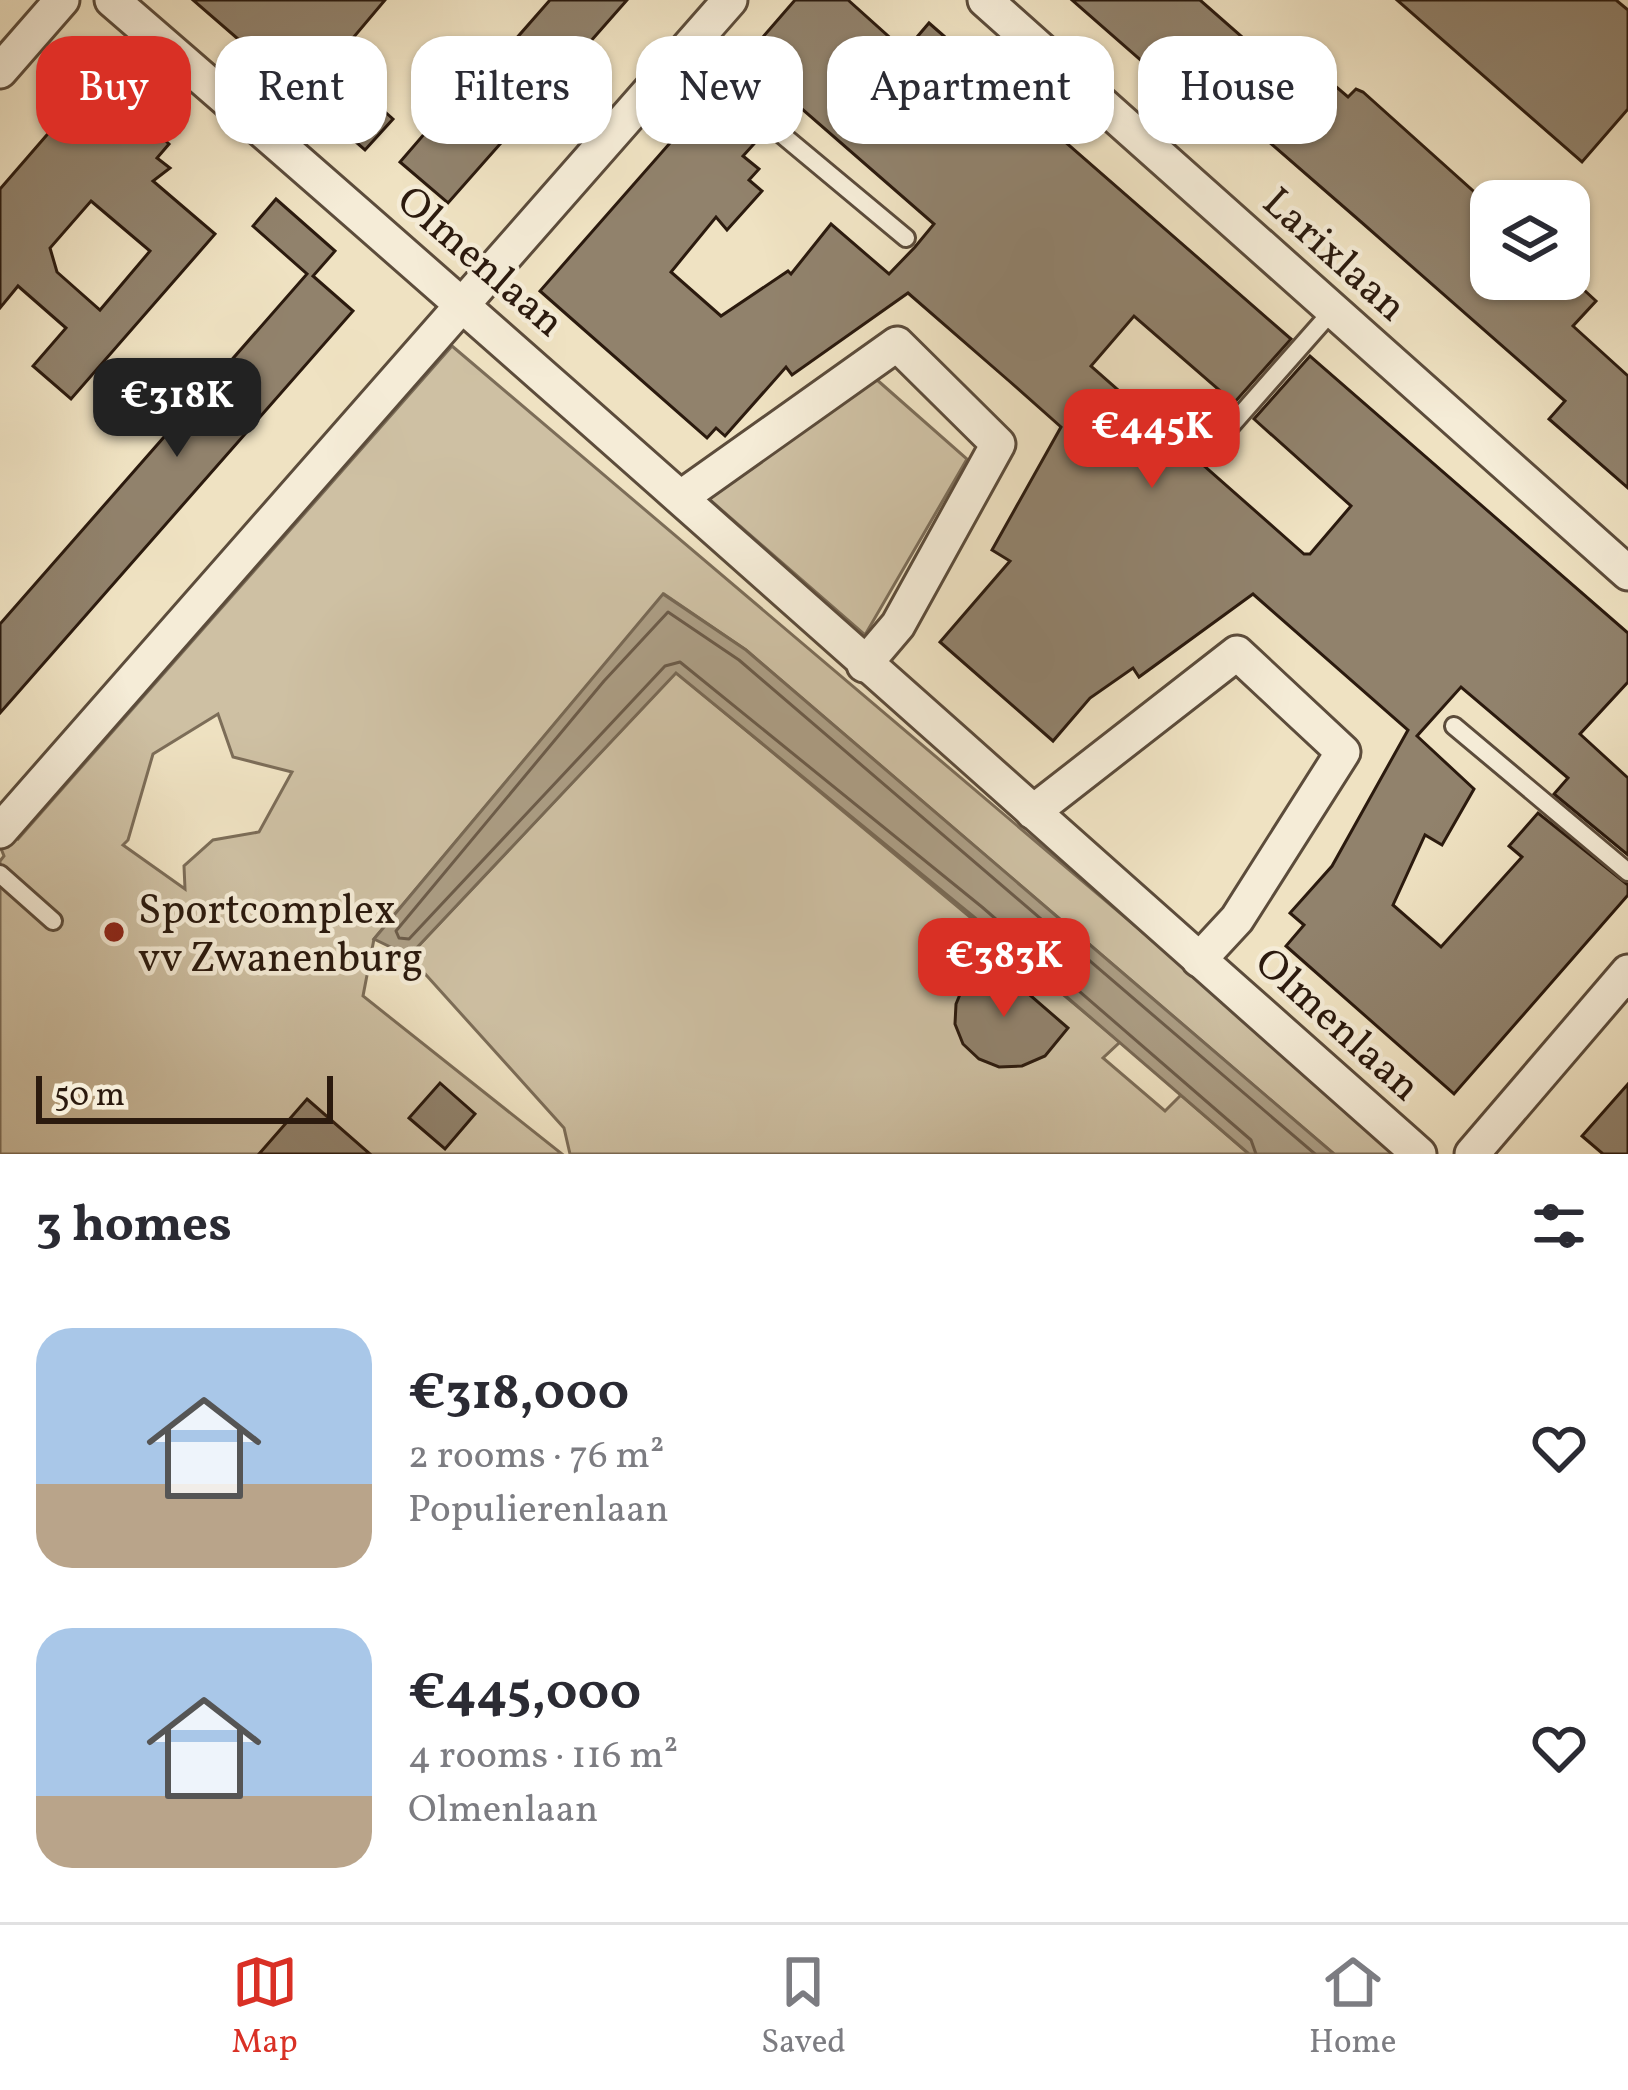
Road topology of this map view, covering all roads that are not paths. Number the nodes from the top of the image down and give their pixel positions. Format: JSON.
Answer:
{"nodes":[{"id":1,"x":62,"y":0,"type":"edge"},
{"id":2,"x":112,"y":0,"type":"edge"},
{"id":3,"x":730,"y":0,"type":"edge"},
{"id":4,"x":985,"y":0,"type":"edge"},
{"id":5,"x":698,"y":36,"type":"edge"},
{"id":6,"x":0,"y":71,"type":"edge"},
{"id":7,"x":636,"y":108,"type":"edge"},
{"id":8,"x":794,"y":144,"type":"edge"},
{"id":9,"x":906,"y":238,"type":"dead end"},
{"id":10,"x":466,"y":305,"type":"junction"},
{"id":11,"x":1333,"y":310,"type":"junction"},
{"id":12,"x":1214,"y":445,"type":"dead end"},
{"id":13,"x":683,"y":496,"type":"junction"},
{"id":14,"x":1628,"y":573,"type":"edge"},
{"id":15,"x":864,"y":665,"type":"junction"},
{"id":16,"x":1454,"y":726,"type":"dead end"},
{"id":17,"x":1033,"y":812,"type":"junction"},
{"id":18,"x":0,"y":831,"type":"edge"},
{"id":19,"x":1628,"y":872,"type":"edge"},
{"id":20,"x":0,"y":874,"type":"edge"},
{"id":21,"x":53,"y":921,"type":"dead end"},
{"id":22,"x":1199,"y":959,"type":"junction"},
{"id":23,"x":1628,"y":972,"type":"edge"},
{"id":24,"x":1419,"y":1154,"type":"edge"},
{"id":25,"x":1472,"y":1154,"type":"edge"}],
"edges":[{"from":1,"to":6,"type":"street"},
{"from":2,"to":10,"type":"street","name":"Olmenlaan"},
{"from":3,"to":5,"type":"street"},
{"from":4,"to":11,"type":"street","name":"Larixlaan"},
{"from":7,"to":10,"type":"street"},
{"from":8,"to":9,"type":"lane"},
{"from":10,"to":13,"type":"street","name":"Olmenlaan"},
{"from":10,"to":18,"type":"street"},
{"from":11,"to":12,"type":"lane"},
{"from":11,"to":14,"type":"street","name":"Larixlaan"},
{"from":13,"to":15,"type":"street","name":"Olmenlaan"},
{"from":13,"to":15,"type":"street"},
{"from":15,"to":17,"type":"street","name":"Olmenlaan"},
{"from":16,"to":19,"type":"lane"},
{"from":17,"to":22,"type":"street","name":"Olmenlaan"},
{"from":17,"to":22,"type":"street","name":"Olmenlaan"},
{"from":20,"to":21,"type":"lane"},
{"from":22,"to":24,"type":"street","name":"Olmenlaan"},
{"from":23,"to":25,"type":"street"}]}
